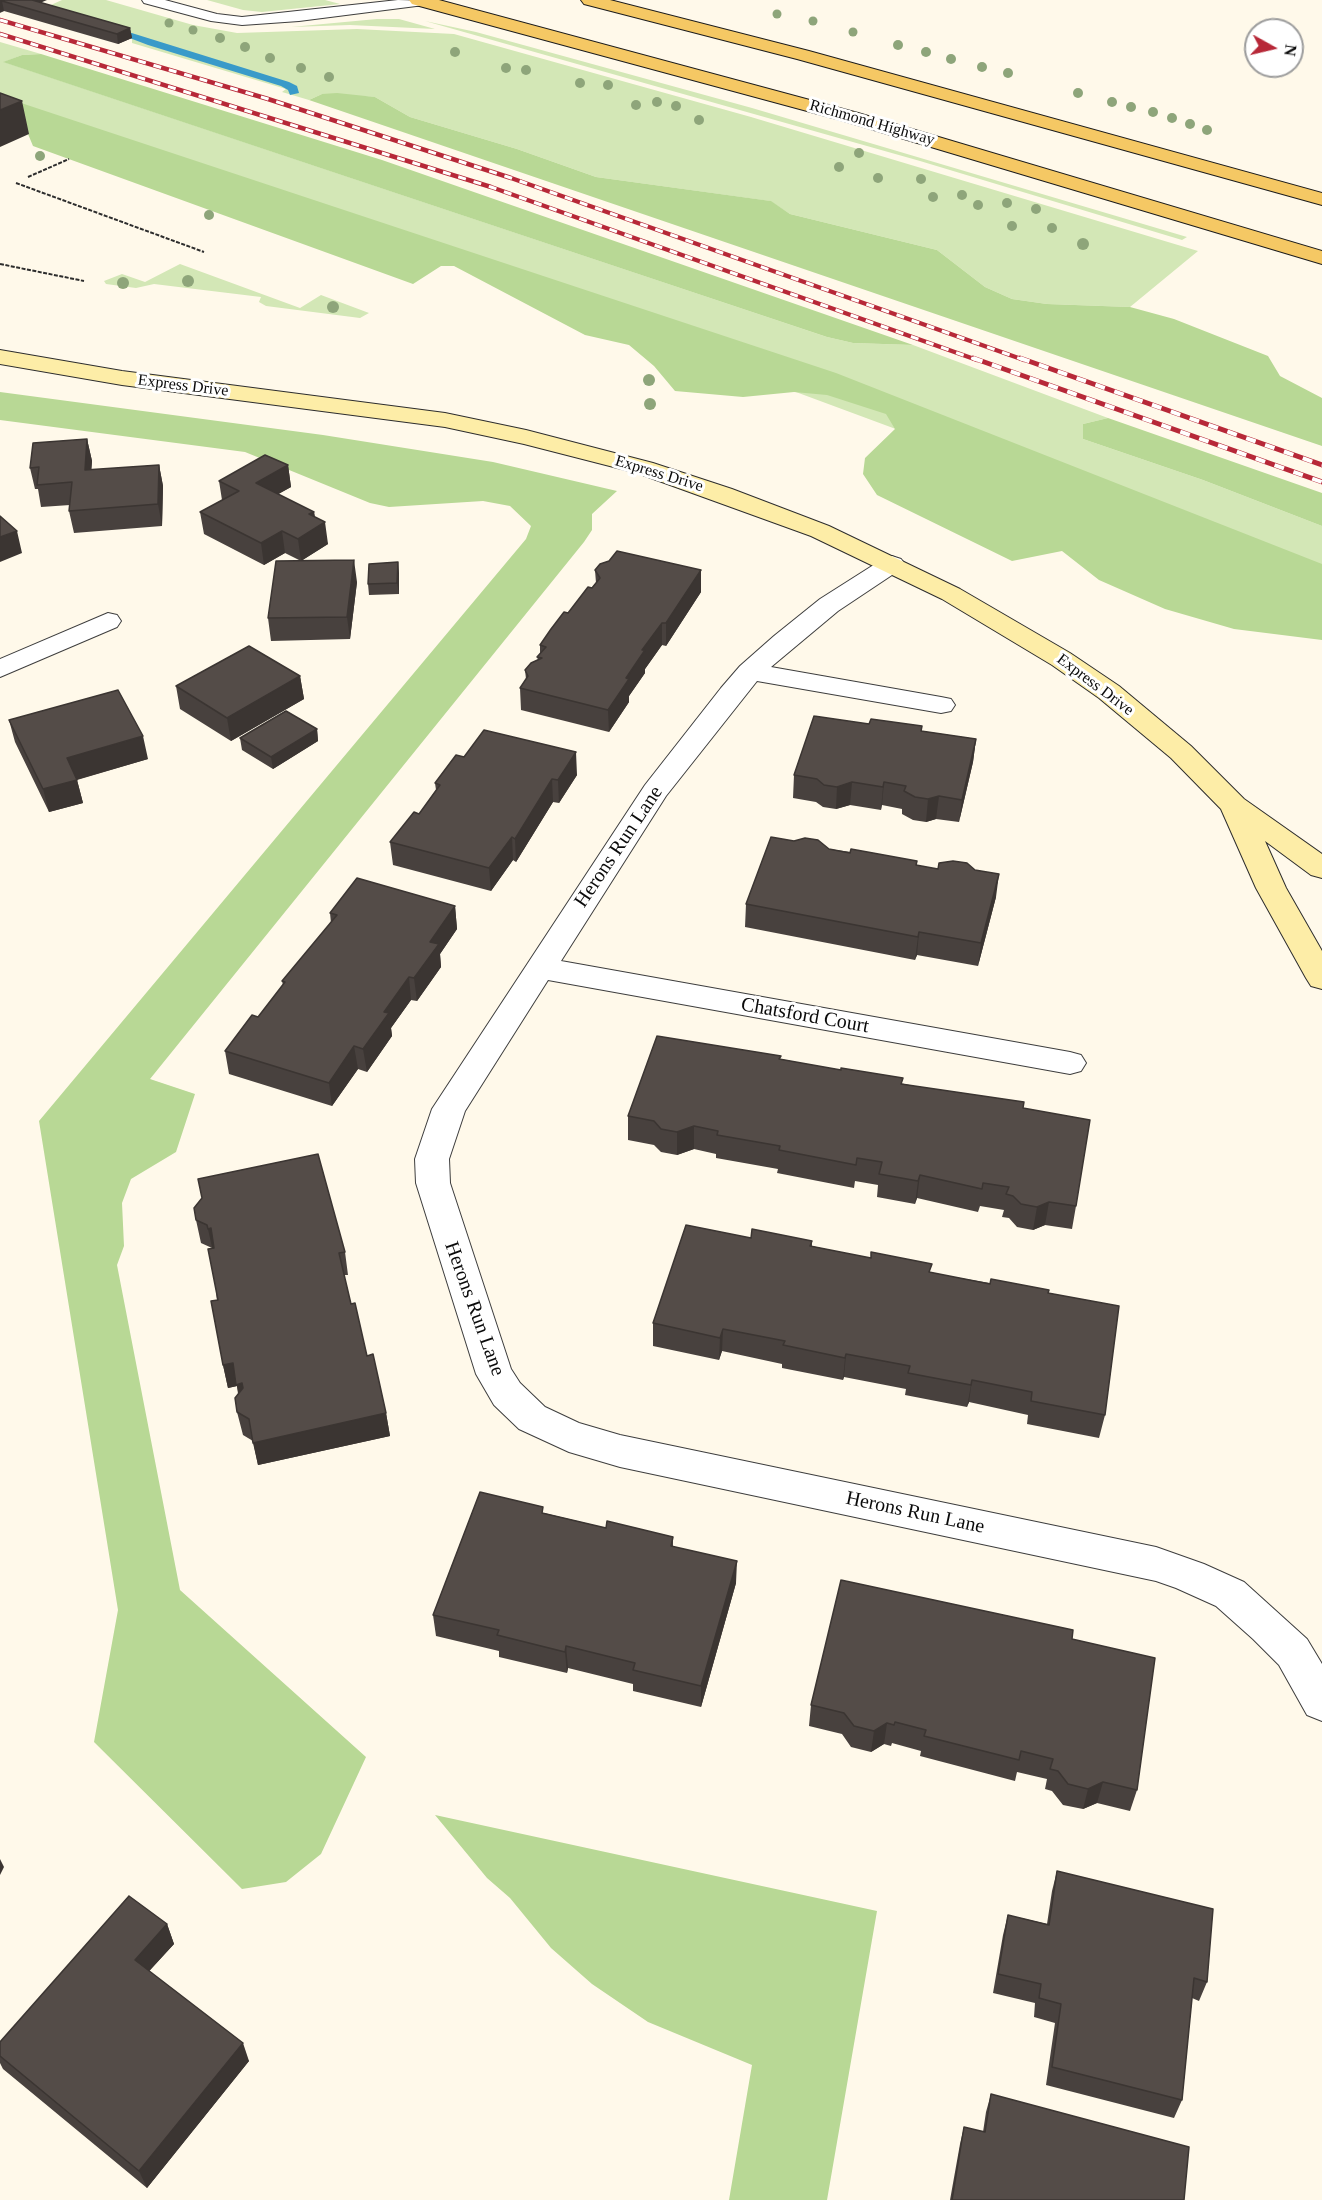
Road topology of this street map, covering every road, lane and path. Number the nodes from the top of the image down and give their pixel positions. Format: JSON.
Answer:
{"nodes":[{"id":1,"x":149,"y":0,"type":"edge"},
{"id":2,"x":590,"y":0,"type":"edge"},
{"id":3,"x":421,"y":1,"type":"edge"},
{"id":4,"x":69,"y":159,"type":"dead end"},
{"id":5,"x":28,"y":177,"type":"dead end"},
{"id":6,"x":16,"y":183,"type":"dead end"},
{"id":7,"x":1322,"y":199,"type":"edge"},
{"id":8,"x":204,"y":252,"type":"dead end"},
{"id":9,"x":1317,"y":252,"type":"edge"},
{"id":10,"x":0,"y":264,"type":"edge"},
{"id":11,"x":84,"y":281,"type":"dead end"},
{"id":12,"x":0,"y":357,"type":"edge"},
{"id":13,"x":892,"y":564,"type":"junction"},
{"id":14,"x":108,"y":621,"type":"dead end"},
{"id":15,"x":0,"y":669,"type":"edge"},
{"id":16,"x":750,"y":672,"type":"junction"},
{"id":17,"x":941,"y":705,"type":"dead end"},
{"id":18,"x":1234,"y":805,"type":"junction"},
{"id":19,"x":1322,"y":868,"type":"edge"},
{"id":20,"x":539,"y":968,"type":"junction"},
{"id":21,"x":1322,"y":978,"type":"edge"},
{"id":22,"x":1071,"y":1063,"type":"dead end"},
{"id":23,"x":1322,"y":1702,"type":"edge"}],
"edges":[{"from":1,"to":3,"type":"lane"},
{"from":2,"to":7,"type":"main road"},
{"from":3,"to":9,"type":"main road","name":"Richmond Highway"},
{"from":4,"to":5,"type":"path"},
{"from":6,"to":8,"type":"path"},
{"from":10,"to":11,"type":"path"},
{"from":12,"to":13,"type":"street","name":"Express Drive"},
{"from":13,"to":16,"type":"street","name":"Herons Run Lane"},
{"from":13,"to":18,"type":"street","name":"Express Drive"},
{"from":14,"to":15,"type":"street"},
{"from":16,"to":17,"type":"street"},
{"from":16,"to":20,"type":"street","name":"Herons Run Lane"},
{"from":18,"to":19,"type":"street","name":"Express Drive"},
{"from":18,"to":21,"type":"street","name":"Express Drive"},
{"from":20,"to":22,"type":"street","name":"Chatsford Court"},
{"from":20,"to":23,"type":"street","name":"Herons Run Lane"}]}
